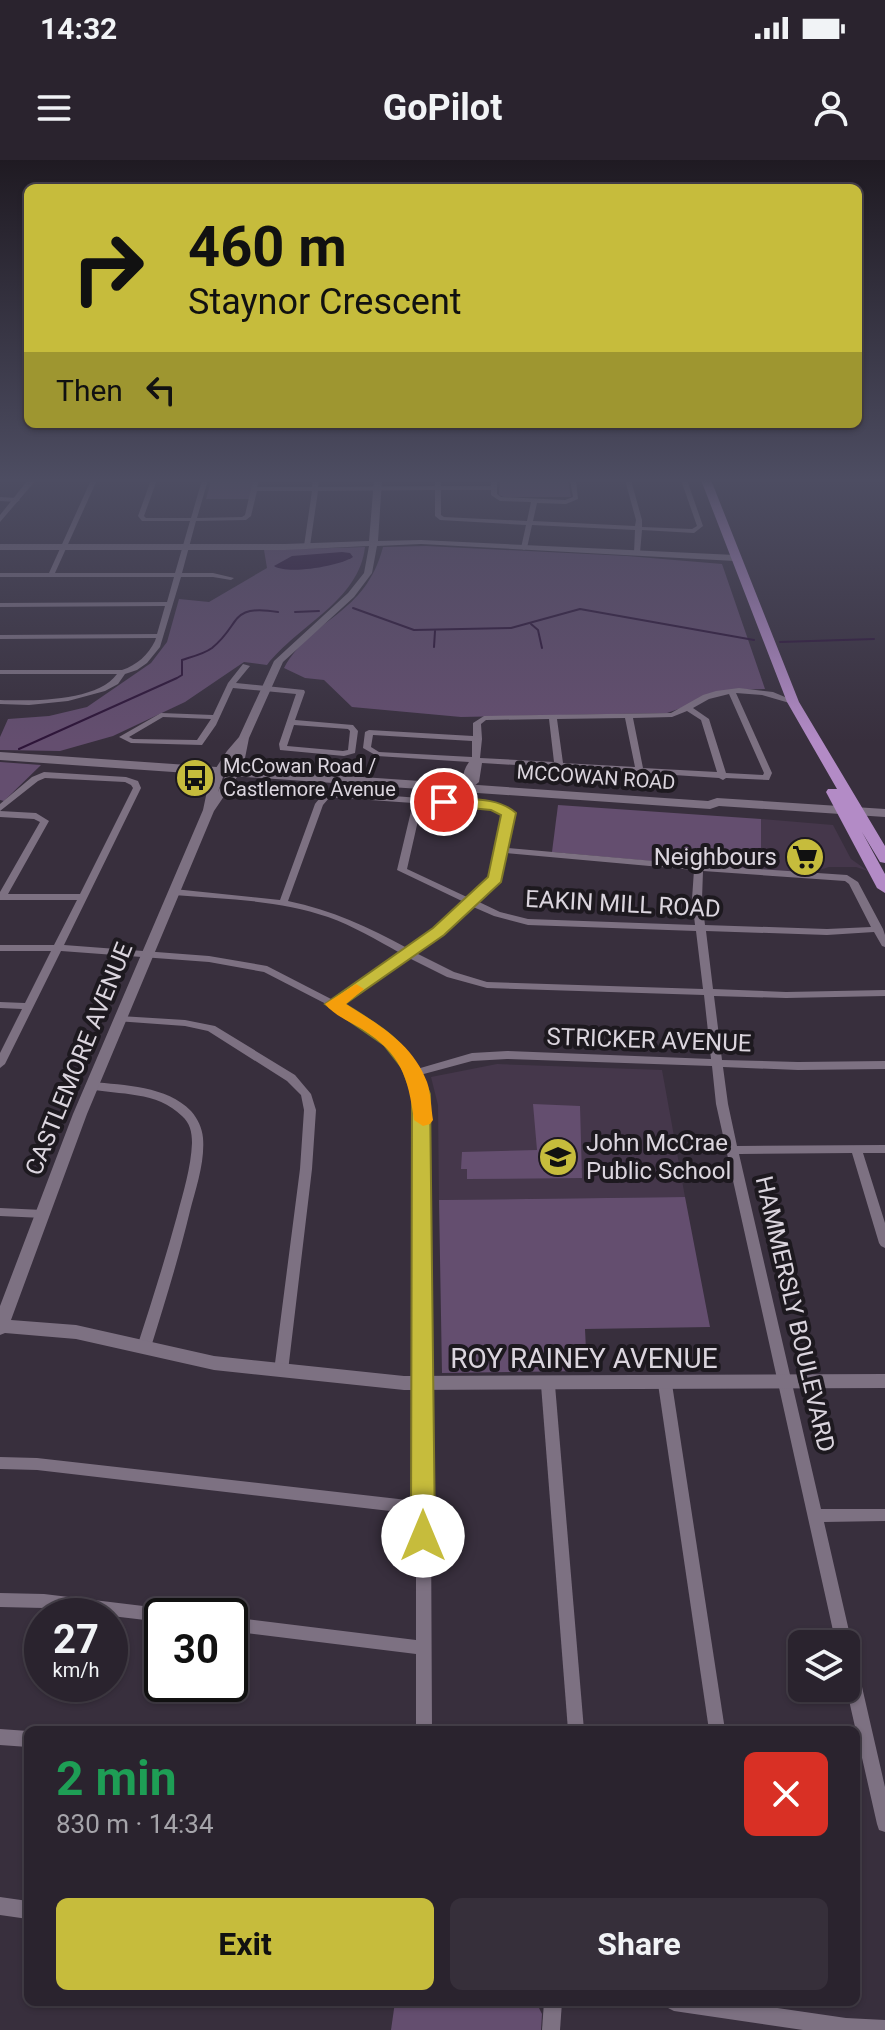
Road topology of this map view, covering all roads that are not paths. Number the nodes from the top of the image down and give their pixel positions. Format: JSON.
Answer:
{"nodes":[{"id":1,"x":54,"y":567,"type":"edge"},
{"id":2,"x":179,"y":567,"type":"edge"},
{"id":3,"x":370,"y":567,"type":"edge"},
{"id":4,"x":739,"y":567,"type":"edge"},
{"id":5,"x":0,"y":575,"type":"edge"},
{"id":6,"x":51,"y":575,"type":"junction"},
{"id":7,"x":177,"y":575,"type":"junction"},
{"id":8,"x":231,"y":578,"type":"dead end"},
{"id":9,"x":168,"y":604,"type":"junction"},
{"id":10,"x":0,"y":605,"type":"edge"},
{"id":11,"x":160,"y":636,"type":"junction"},
{"id":12,"x":0,"y":637,"type":"edge"},
{"id":13,"x":246,"y":666,"type":"dead end"},
{"id":14,"x":0,"y":672,"type":"edge"},
{"id":15,"x":122,"y":672,"type":"junction"},
{"id":16,"x":783,"y":680,"type":"junction"},
{"id":17,"x":231,"y":685,"type":"junction"},
{"id":18,"x":266,"y":687,"type":"junction"},
{"id":19,"x":732,"y":692,"type":"junction"},
{"id":20,"x":760,"y":692,"type":"junction"},
{"id":21,"x":0,"y":702,"type":"edge"},
{"id":22,"x":793,"y":702,"type":"junction"},
{"id":23,"x":689,"y":709,"type":"junction"},
{"id":24,"x":629,"y":716,"type":"junction"},
{"id":25,"x":215,"y":717,"type":"junction"},
{"id":26,"x":553,"y":718,"type":"junction"},
{"id":27,"x":291,"y":722,"type":"junction"},
{"id":28,"x":478,"y":739,"type":"junction"},
{"id":29,"x":0,"y":756,"type":"edge"},
{"id":30,"x":476,"y":760,"type":"junction"},
{"id":31,"x":559,"y":766,"type":"junction"},
{"id":32,"x":227,"y":772,"type":"junction"},
{"id":33,"x":640,"y":772,"type":"junction"},
{"id":34,"x":723,"y":777,"type":"junction"},
{"id":35,"x":468,"y":788,"type":"junction"},
{"id":36,"x":418,"y":800,"type":"junction"},
{"id":37,"x":0,"y":811,"type":"edge"},
{"id":38,"x":885,"y":813,"type":"edge"},
{"id":39,"x":852,"y":815,"type":"junction"},
{"id":40,"x":885,"y":821,"type":"edge"},
{"id":41,"x":501,"y":850,"type":"junction"},
{"id":42,"x":885,"y":859,"type":"edge"},
{"id":43,"x":699,"y":868,"type":"junction"},
{"id":44,"x":885,"y":888,"type":"edge"},
{"id":45,"x":174,"y":892,"type":"junction"},
{"id":46,"x":1,"y":897,"type":"edge"},
{"id":47,"x":84,"y":897,"type":"junction"},
{"id":48,"x":471,"y":902,"type":"junction"},
{"id":49,"x":283,"y":903,"type":"junction"},
{"id":50,"x":701,"y":928,"type":"junction"},
{"id":51,"x":878,"y":929,"type":"junction"},
{"id":52,"x":885,"y":944,"type":"edge"},
{"id":53,"x":0,"y":948,"type":"edge"},
{"id":54,"x":58,"y":948,"type":"junction"},
{"id":55,"x":408,"y":953,"type":"junction"},
{"id":56,"x":148,"y":954,"type":"junction"},
{"id":57,"x":709,"y":992,"type":"junction"},
{"id":58,"x":885,"y":993,"type":"edge"},
{"id":59,"x":334,"y":1004,"type":"junction"},
{"id":60,"x":0,"y":1005,"type":"edge"},
{"id":61,"x":29,"y":1006,"type":"junction"},
{"id":62,"x":120,"y":1019,"type":"junction"},
{"id":63,"x":717,"y":1063,"type":"junction"},
{"id":64,"x":0,"y":1064,"type":"edge"},
{"id":65,"x":885,"y":1065,"type":"edge"},
{"id":66,"x":414,"y":1073,"type":"junction"},
{"id":67,"x":92,"y":1086,"type":"junction"},
{"id":68,"x":856,"y":1149,"type":"junction"},
{"id":69,"x":885,"y":1149,"type":"edge"},
{"id":70,"x":733,"y":1150,"type":"junction"},
{"id":71,"x":0,"y":1212,"type":"edge"},
{"id":72,"x":43,"y":1214,"type":"junction"},
{"id":73,"x":885,"y":1243,"type":"edge"},
{"id":74,"x":0,"y":1326,"type":"edge"},
{"id":75,"x":144,"y":1347,"type":"junction"},
{"id":76,"x":281,"y":1371,"type":"junction"},
{"id":77,"x":885,"y":1381,"type":"edge"},
{"id":78,"x":786,"y":1382,"type":"junction"},
{"id":79,"x":423,"y":1384,"type":"junction"},
{"id":80,"x":665,"y":1384,"type":"junction"},
{"id":81,"x":548,"y":1385,"type":"junction"},
{"id":82,"x":0,"y":1463,"type":"edge"},
{"id":83,"x":423,"y":1508,"type":"junction"},
{"id":84,"x":885,"y":1515,"type":"edge"},
{"id":85,"x":815,"y":1516,"type":"junction"},
{"id":86,"x":0,"y":1600,"type":"edge"},
{"id":87,"x":144,"y":1613,"type":"edge"},
{"id":88,"x":248,"y":1626,"type":"edge"},
{"id":89,"x":841,"y":1630,"type":"edge"},
{"id":90,"x":424,"y":1648,"type":"junction"},
{"id":91,"x":857,"y":1702,"type":"edge"},
{"id":92,"x":424,"y":1726,"type":"edge"},
{"id":93,"x":576,"y":1726,"type":"edge"},
{"id":94,"x":716,"y":1726,"type":"edge"},
{"id":95,"x":0,"y":1737,"type":"edge"},
{"id":96,"x":24,"y":1739,"type":"edge"},
{"id":97,"x":885,"y":1824,"type":"edge"},
{"id":98,"x":0,"y":1906,"type":"edge"},
{"id":99,"x":24,"y":1909,"type":"edge"},
{"id":100,"x":553,"y":2006,"type":"edge"},
{"id":101,"x":731,"y":2006,"type":"edge"},
{"id":102,"x":759,"y":2008,"type":"edge"},
{"id":103,"x":885,"y":2029,"type":"edge"},
{"id":104,"x":551,"y":2030,"type":"edge"}],
"edges":[{"from":1,"to":6,"type":"street"},
{"from":2,"to":7,"type":"street"},
{"from":3,"to":18,"type":"street","name":"CASTLEMORE AVENUE"},
{"from":4,"to":16,"type":"main road"},
{"from":5,"to":6,"type":"street"},
{"from":6,"to":7,"type":"street"},
{"from":7,"to":8,"type":"street"},
{"from":7,"to":9,"type":"street"},
{"from":9,"to":10,"type":"street"},
{"from":9,"to":11,"type":"street"},
{"from":11,"to":12,"type":"street"},
{"from":11,"to":15,"type":"street"},
{"from":13,"to":17,"type":"street"},
{"from":14,"to":15,"type":"street"},
{"from":15,"to":21,"type":"street"},
{"from":16,"to":20,"type":"street"},
{"from":16,"to":22,"type":"main road"},
{"from":17,"to":18,"type":"street"},
{"from":17,"to":25,"type":"street"},
{"from":18,"to":27,"type":"street"},
{"from":18,"to":32,"type":"street","name":"CASTLEMORE AVENUE"},
{"from":19,"to":20,"type":"street"},
{"from":19,"to":23,"type":"street"},
{"from":19,"to":34,"type":"street"},
{"from":20,"to":22,"type":"street"},
{"from":22,"to":39,"type":"main road"},
{"from":23,"to":24,"type":"street"},
{"from":23,"to":34,"type":"street"},
{"from":24,"to":26,"type":"street"},
{"from":24,"to":33,"type":"street"},
{"from":25,"to":25,"type":"street"},
{"from":26,"to":28,"type":"street"},
{"from":26,"to":31,"type":"street"},
{"from":27,"to":27,"type":"street"},
{"from":28,"to":30,"type":"street"},
{"from":28,"to":30,"type":"street"},
{"from":29,"to":32,"type":"main road","name":"MCCOWAN ROAD"},
{"from":30,"to":31,"type":"street"},
{"from":30,"to":35,"type":"street"},
{"from":31,"to":33,"type":"street"},
{"from":32,"to":35,"type":"main road","name":"MCCOWAN ROAD"},
{"from":32,"to":45,"type":"street","name":"CASTLEMORE AVENUE"},
{"from":33,"to":34,"type":"street"},
{"from":35,"to":39,"type":"main road","name":"MCCOWAN ROAD"},
{"from":36,"to":41,"type":"street"},
{"from":36,"to":48,"type":"street","name":"EAKIN MILL ROAD"},
{"from":36,"to":49,"type":"street"},
{"from":37,"to":46,"type":"street"},
{"from":37,"to":47,"type":"street"},
{"from":38,"to":39,"type":"main road","name":"MCCOWAN ROAD"},
{"from":39,"to":40,"type":"main road","name":"MCCOWAN ROAD"},
{"from":39,"to":42,"type":"main road"},
{"from":39,"to":44,"type":"main road"},
{"from":41,"to":43,"type":"street"},
{"from":41,"to":48,"type":"street"},
{"from":43,"to":50,"type":"street","name":"HAMMERSLY BOULEVARD"},
{"from":43,"to":51,"type":"street"},
{"from":45,"to":49,"type":"street"},
{"from":45,"to":56,"type":"street","name":"CASTLEMORE AVENUE"},
{"from":46,"to":47,"type":"street"},
{"from":47,"to":54,"type":"street"},
{"from":48,"to":50,"type":"street","name":"EAKIN MILL ROAD"},
{"from":48,"to":55,"type":"street"},
{"from":49,"to":55,"type":"street"},
{"from":50,"to":51,"type":"street","name":"EAKIN MILL ROAD"},
{"from":50,"to":57,"type":"street","name":"HAMMERSLY BOULEVARD"},
{"from":51,"to":52,"type":"street"},
{"from":53,"to":54,"type":"street"},
{"from":54,"to":56,"type":"street"},
{"from":54,"to":61,"type":"street"},
{"from":55,"to":57,"type":"street"},
{"from":55,"to":59,"type":"street"},
{"from":56,"to":59,"type":"street"},
{"from":56,"to":62,"type":"street","name":"CASTLEMORE AVENUE"},
{"from":57,"to":58,"type":"street"},
{"from":57,"to":63,"type":"street","name":"HAMMERSLY BOULEVARD"},
{"from":59,"to":66,"type":"street"},
{"from":60,"to":61,"type":"street"},
{"from":61,"to":64,"type":"street"},
{"from":62,"to":67,"type":"street","name":"CASTLEMORE AVENUE"},
{"from":62,"to":76,"type":"street"},
{"from":63,"to":65,"type":"street","name":"STRICKER AVENUE"},
{"from":63,"to":66,"type":"street","name":"STRICKER AVENUE"},
{"from":63,"to":70,"type":"street","name":"HAMMERSLY BOULEVARD"},
{"from":66,"to":79,"type":"street"},
{"from":67,"to":72,"type":"street","name":"CASTLEMORE AVENUE"},
{"from":67,"to":75,"type":"street"},
{"from":68,"to":69,"type":"street"},
{"from":68,"to":70,"type":"street"},
{"from":68,"to":73,"type":"street"},
{"from":70,"to":78,"type":"street","name":"HAMMERSLY BOULEVARD"},
{"from":71,"to":72,"type":"street"},
{"from":72,"to":74,"type":"street","name":"CASTLEMORE AVENUE"},
{"from":74,"to":75,"type":"street","name":"ROY RAINEY AVENUE"},
{"from":75,"to":76,"type":"street","name":"ROY RAINEY AVENUE"},
{"from":76,"to":79,"type":"street","name":"ROY RAINEY AVENUE"},
{"from":77,"to":78,"type":"street","name":"ROY RAINEY AVENUE"},
{"from":78,"to":80,"type":"street","name":"ROY RAINEY AVENUE"},
{"from":78,"to":85,"type":"street","name":"HAMMERSLY BOULEVARD"},
{"from":79,"to":81,"type":"street","name":"ROY RAINEY AVENUE"},
{"from":79,"to":83,"type":"street"},
{"from":80,"to":81,"type":"street","name":"ROY RAINEY AVENUE"},
{"from":80,"to":94,"type":"street"},
{"from":81,"to":93,"type":"street"},
{"from":82,"to":83,"type":"street"},
{"from":83,"to":90,"type":"street"},
{"from":84,"to":85,"type":"street"},
{"from":85,"to":89,"type":"street","name":"HAMMERSLY BOULEVARD"},
{"from":86,"to":87,"type":"street"},
{"from":88,"to":90,"type":"street"},
{"from":90,"to":92,"type":"street"},
{"from":91,"to":97,"type":"street"},
{"from":95,"to":96,"type":"street"},
{"from":98,"to":99,"type":"street"},
{"from":100,"to":104,"type":"street"},
{"from":101,"to":102,"type":"street"},
{"from":102,"to":103,"type":"street"}]}
